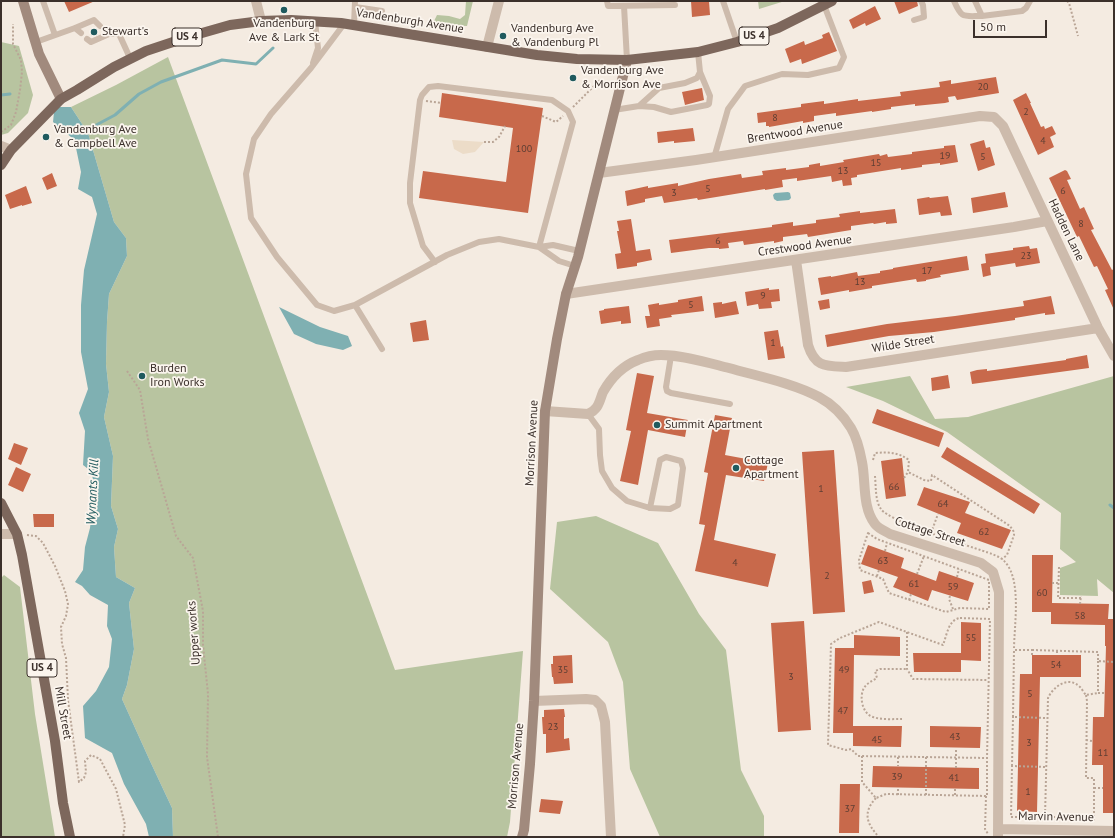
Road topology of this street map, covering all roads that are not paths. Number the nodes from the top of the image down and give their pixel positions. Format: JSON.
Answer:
{"nodes":[{"id":1,"x":24,"y":1,"type":"edge"},
{"id":2,"x":43,"y":1,"type":"edge"},
{"id":3,"x":256,"y":1,"type":"edge"},
{"id":4,"x":499,"y":1,"type":"edge"},
{"id":5,"x":607,"y":1,"type":"edge"},
{"id":6,"x":723,"y":1,"type":"edge"},
{"id":7,"x":921,"y":1,"type":"edge"},
{"id":8,"x":954,"y":1,"type":"edge"},
{"id":9,"x":975,"y":1,"type":"edge"},
{"id":10,"x":1030,"y":1,"type":"edge"},
{"id":11,"x":636,"y":3,"type":"edge"},
{"id":12,"x":828,"y":3,"type":"edge"},
{"id":13,"x":355,"y":4,"type":"edge"},
{"id":14,"x":675,"y":5,"type":"dead end"},
{"id":15,"x":624,"y":6,"type":"junction"},
{"id":16,"x":382,"y":12,"type":"dead end"},
{"id":17,"x":982,"y":16,"type":"junction"},
{"id":18,"x":914,"y":20,"type":"dead end"},
{"id":19,"x":261,"y":21,"type":"junction"},
{"id":20,"x":315,"y":21,"type":"junction"},
{"id":21,"x":84,"y":24,"type":"junction"},
{"id":22,"x":349,"y":25,"type":"junction"},
{"id":23,"x":100,"y":26,"type":"dead end"},
{"id":24,"x":75,"y":28,"type":"junction"},
{"id":25,"x":90,"y":30,"type":"dead end"},
{"id":26,"x":81,"y":34,"type":"dead end"},
{"id":27,"x":55,"y":35,"type":"junction"},
{"id":28,"x":87,"y":39,"type":"dead end"},
{"id":29,"x":36,"y":42,"type":"junction"},
{"id":30,"x":737,"y":42,"type":"junction"},
{"id":31,"x":487,"y":47,"type":"junction"},
{"id":32,"x":698,"y":52,"type":"junction"},
{"id":33,"x":130,"y":58,"type":"junction"},
{"id":34,"x":627,"y":60,"type":"junction"},
{"id":35,"x":311,"y":68,"type":"junction"},
{"id":36,"x":700,"y":72,"type":"junction"},
{"id":37,"x":61,"y":99,"type":"junction"},
{"id":38,"x":639,"y":106,"type":"junction"},
{"id":39,"x":614,"y":110,"type":"junction"},
{"id":40,"x":994,"y":117,"type":"joint"},
{"id":41,"x":6,"y":148,"type":"edge"},
{"id":42,"x":714,"y":158,"type":"junction"},
{"id":43,"x":1,"y":165,"type":"edge"},
{"id":44,"x":599,"y":173,"type":"junction"},
{"id":45,"x":1047,"y":221,"type":"junction"},
{"id":46,"x":539,"y":247,"type":"junction"},
{"id":47,"x":580,"y":251,"type":"junction"},
{"id":48,"x":796,"y":260,"type":"junction"},
{"id":49,"x":435,"y":262,"type":"junction"},
{"id":50,"x":575,"y":266,"type":"junction"},
{"id":51,"x":566,"y":294,"type":"junction"},
{"id":52,"x":355,"y":305,"type":"junction"},
{"id":53,"x":1098,"y":328,"type":"junction"},
{"id":54,"x":382,"y":349,"type":"dead end"},
{"id":55,"x":671,"y":356,"type":"junction"},
{"id":56,"x":1114,"y":356,"type":"edge"},
{"id":57,"x":730,"y":404,"type":"dead end"},
{"id":58,"x":545,"y":411,"type":"junction"},
{"id":59,"x":588,"y":414,"type":"junction"},
{"id":60,"x":1,"y":503,"type":"edge"},
{"id":61,"x":650,"y":508,"type":"junction"},
{"id":62,"x":1,"y":534,"type":"edge"},
{"id":63,"x":22,"y":534,"type":"junction"},
{"id":64,"x":534,"y":701,"type":"junction"},
{"id":65,"x":1114,"y":831,"type":"edge"},
{"id":66,"x":998,"y":833,"type":"edge"},
{"id":67,"x":70,"y":837,"type":"edge"},
{"id":68,"x":522,"y":837,"type":"edge"},
{"id":69,"x":611,"y":837,"type":"edge"}],
"edges":[{"from":1,"to":29,"type":"street"},
{"from":2,"to":27,"type":"lane"},
{"from":3,"to":19,"type":"street"},
{"from":4,"to":31,"type":"street"},
{"from":5,"to":15,"type":"lane"},
{"from":6,"to":30,"type":"lane"},
{"from":7,"to":18,"type":"lane"},
{"from":8,"to":17,"type":"lane"},
{"from":9,"to":17,"type":"lane"},
{"from":10,"to":17,"type":"lane"},
{"from":11,"to":14,"type":"lane"},
{"from":11,"to":15,"type":"lane"},
{"from":12,"to":30,"type":"main road","name":"Vandenburgh Avenue","number":"US 4"},
{"from":12,"to":42,"type":"lane"},
{"from":13,"to":16,"type":"lane"},
{"from":13,"to":22,"type":"lane"},
{"from":15,"to":34,"type":"lane"},
{"from":19,"to":20,"type":"main road","name":"Vandenburgh Avenue","number":"US 4"},
{"from":19,"to":33,"type":"main road","name":"Vandenburgh Avenue","number":"US 4"},
{"from":20,"to":22,"type":"main road","name":"Vandenburgh Avenue","number":"US 4"},
{"from":20,"to":35,"type":"lane"},
{"from":21,"to":23,"type":"lane"},
{"from":21,"to":24,"type":"lane"},
{"from":21,"to":25,"type":"lane"},
{"from":22,"to":31,"type":"main road","name":"Vandenburgh Avenue","number":"US 4"},
{"from":22,"to":35,"type":"lane"},
{"from":24,"to":26,"type":"lane"},
{"from":24,"to":27,"type":"lane"},
{"from":27,"to":29,"type":"lane"},
{"from":28,"to":33,"type":"lane"},
{"from":29,"to":37,"type":"street"},
{"from":30,"to":32,"type":"main road","name":"Vandenburgh Avenue","number":"US 4"},
{"from":31,"to":34,"type":"main road","name":"Vandenburgh Avenue","number":"US 4"},
{"from":32,"to":34,"type":"main road","name":"Vandenburgh Avenue","number":"US 4"},
{"from":32,"to":36,"type":"lane"},
{"from":33,"to":37,"type":"main road","name":"Vandenburgh Avenue","number":"US 4"},
{"from":34,"to":39,"type":"street","name":"Morrison Avenue"},
{"from":35,"to":52,"type":"lane"},
{"from":36,"to":38,"type":"lane"},
{"from":36,"to":38,"type":"lane"},
{"from":37,"to":41,"type":"main road","name":"Vandenburgh Avenue","number":"US 4"},
{"from":38,"to":39,"type":"lane"},
{"from":39,"to":44,"type":"street","name":"Morrison Avenue"},
{"from":40,"to":42,"type":"street","name":"Brentwood Avenue"},
{"from":40,"to":45,"type":"street","name":"Hadden Lane"},
{"from":41,"to":43,"type":"main road","number":"US 4"},
{"from":42,"to":44,"type":"street","name":"Brentwood Avenue"},
{"from":44,"to":47,"type":"street","name":"Morrison Avenue"},
{"from":45,"to":48,"type":"street","name":"Crestwood Avenue"},
{"from":45,"to":53,"type":"street","name":"Hadden Lane"},
{"from":46,"to":47,"type":"lane"},
{"from":46,"to":49,"type":"lane"},
{"from":46,"to":49,"type":"lane"},
{"from":46,"to":50,"type":"lane"},
{"from":47,"to":50,"type":"street","name":"Morrison Avenue"},
{"from":48,"to":51,"type":"street","name":"Crestwood Avenue"},
{"from":48,"to":53,"type":"street","name":"Wilde Street"},
{"from":49,"to":52,"type":"lane"},
{"from":50,"to":51,"type":"street","name":"Morrison Avenue"},
{"from":51,"to":58,"type":"street","name":"Morrison Avenue"},
{"from":52,"to":54,"type":"lane"},
{"from":53,"to":56,"type":"street","name":"Hadden Lane"},
{"from":55,"to":57,"type":"lane"},
{"from":55,"to":59,"type":"street","name":"Cottage Street"},
{"from":55,"to":66,"type":"street","name":"Cottage Street"},
{"from":58,"to":59,"type":"street"},
{"from":58,"to":64,"type":"street","name":"Morrison Avenue"},
{"from":59,"to":61,"type":"lane"},
{"from":60,"to":63,"type":"main road","name":"Mill Street","number":"US 4"},
{"from":61,"to":61,"type":"lane"},
{"from":62,"to":63,"type":"street"},
{"from":63,"to":67,"type":"main road","name":"Mill Street","number":"US 4"},
{"from":64,"to":68,"type":"street","name":"Morrison Avenue"},
{"from":64,"to":69,"type":"street"},
{"from":65,"to":66,"type":"street","name":"Marvin Avenue"}]}
